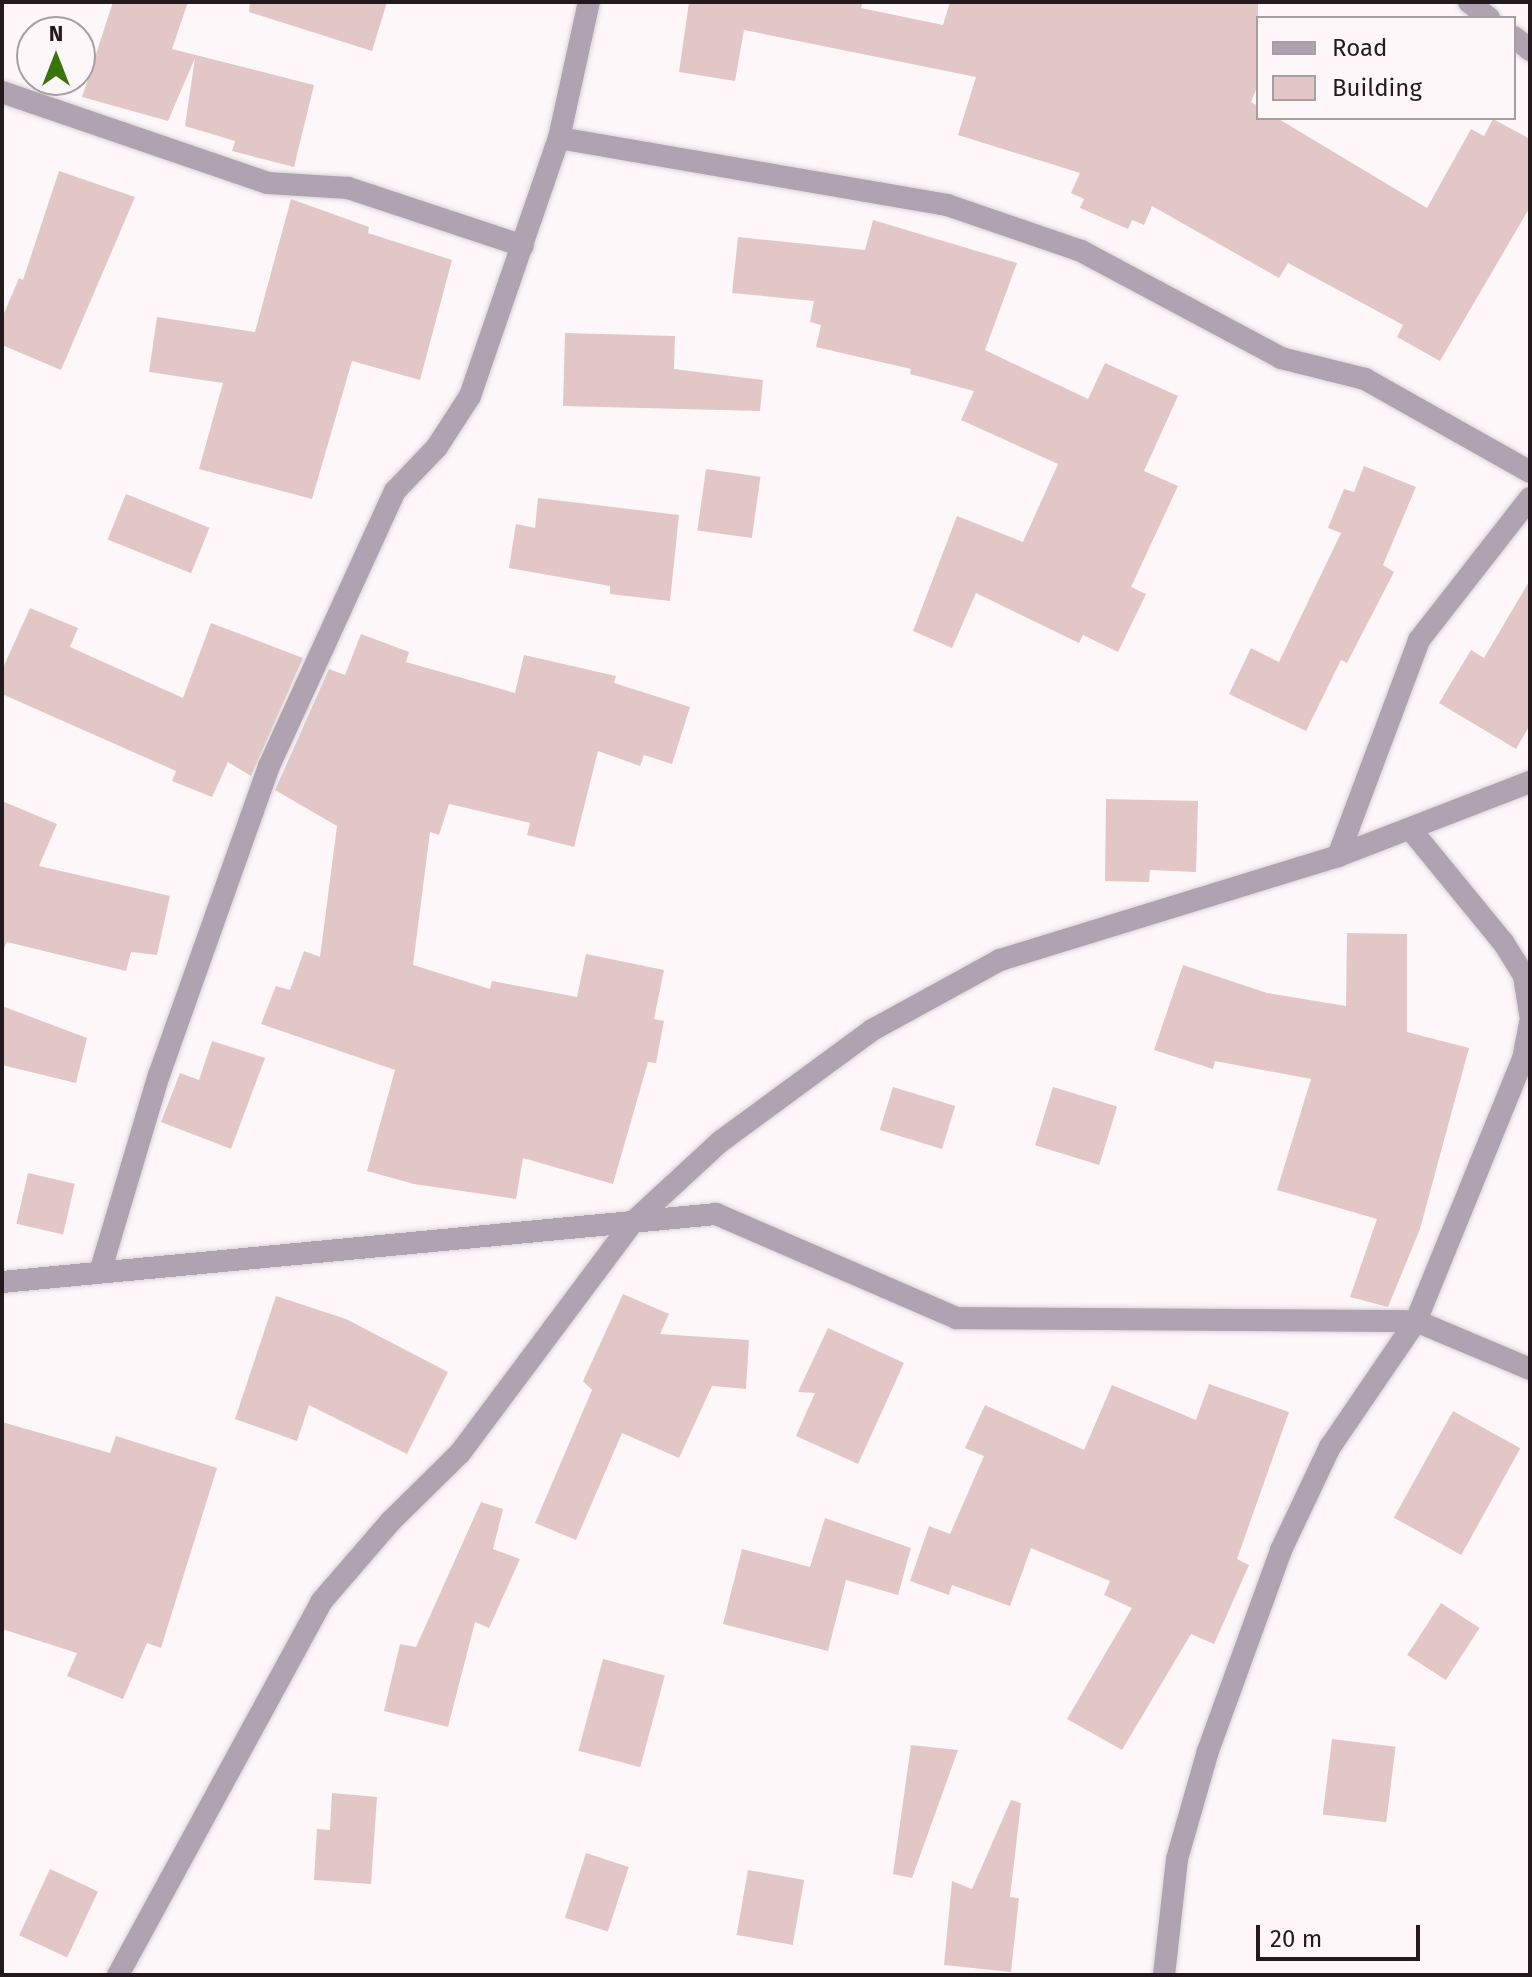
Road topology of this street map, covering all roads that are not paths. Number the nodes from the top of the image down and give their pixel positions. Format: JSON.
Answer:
{"nodes":[{"id":1,"x":589,"y":2,"type":"edge"},
{"id":2,"x":1469,"y":2,"type":"edge"},
{"id":3,"x":1486,"y":16,"type":"edge"},
{"id":4,"x":2,"y":92,"type":"edge"},
{"id":5,"x":559,"y":138,"type":"junction"},
{"id":6,"x":523,"y":246,"type":"junction"},
{"id":7,"x":1530,"y":472,"type":"edge"},
{"id":8,"x":1530,"y":498,"type":"edge"},
{"id":9,"x":1530,"y":782,"type":"edge"},
{"id":10,"x":1412,"y":831,"type":"junction"},
{"id":11,"x":1338,"y":856,"type":"junction"},
{"id":12,"x":1530,"y":1015,"type":"edge"},
{"id":13,"x":1530,"y":1022,"type":"edge"},
{"id":14,"x":632,"y":1223,"type":"junction"},
{"id":15,"x":101,"y":1269,"type":"junction"},
{"id":16,"x":2,"y":1282,"type":"edge"},
{"id":17,"x":1416,"y":1321,"type":"junction"},
{"id":18,"x":1530,"y":1369,"type":"edge"},
{"id":19,"x":118,"y":1975,"type":"edge"},
{"id":20,"x":1164,"y":1975,"type":"edge"}],
"edges":[{"from":1,"to":5,"type":"street"},
{"from":2,"to":3,"type":"street"},
{"from":4,"to":6,"type":"street"},
{"from":5,"to":6,"type":"street"},
{"from":5,"to":7,"type":"street"},
{"from":6,"to":15,"type":"street"},
{"from":8,"to":11,"type":"street"},
{"from":9,"to":10,"type":"street"},
{"from":10,"to":11,"type":"street"},
{"from":10,"to":12,"type":"street"},
{"from":11,"to":14,"type":"street"},
{"from":13,"to":17,"type":"street"},
{"from":14,"to":15,"type":"street"},
{"from":14,"to":17,"type":"street"},
{"from":14,"to":19,"type":"street"},
{"from":15,"to":16,"type":"street"},
{"from":17,"to":18,"type":"street"},
{"from":17,"to":20,"type":"street"}]}
